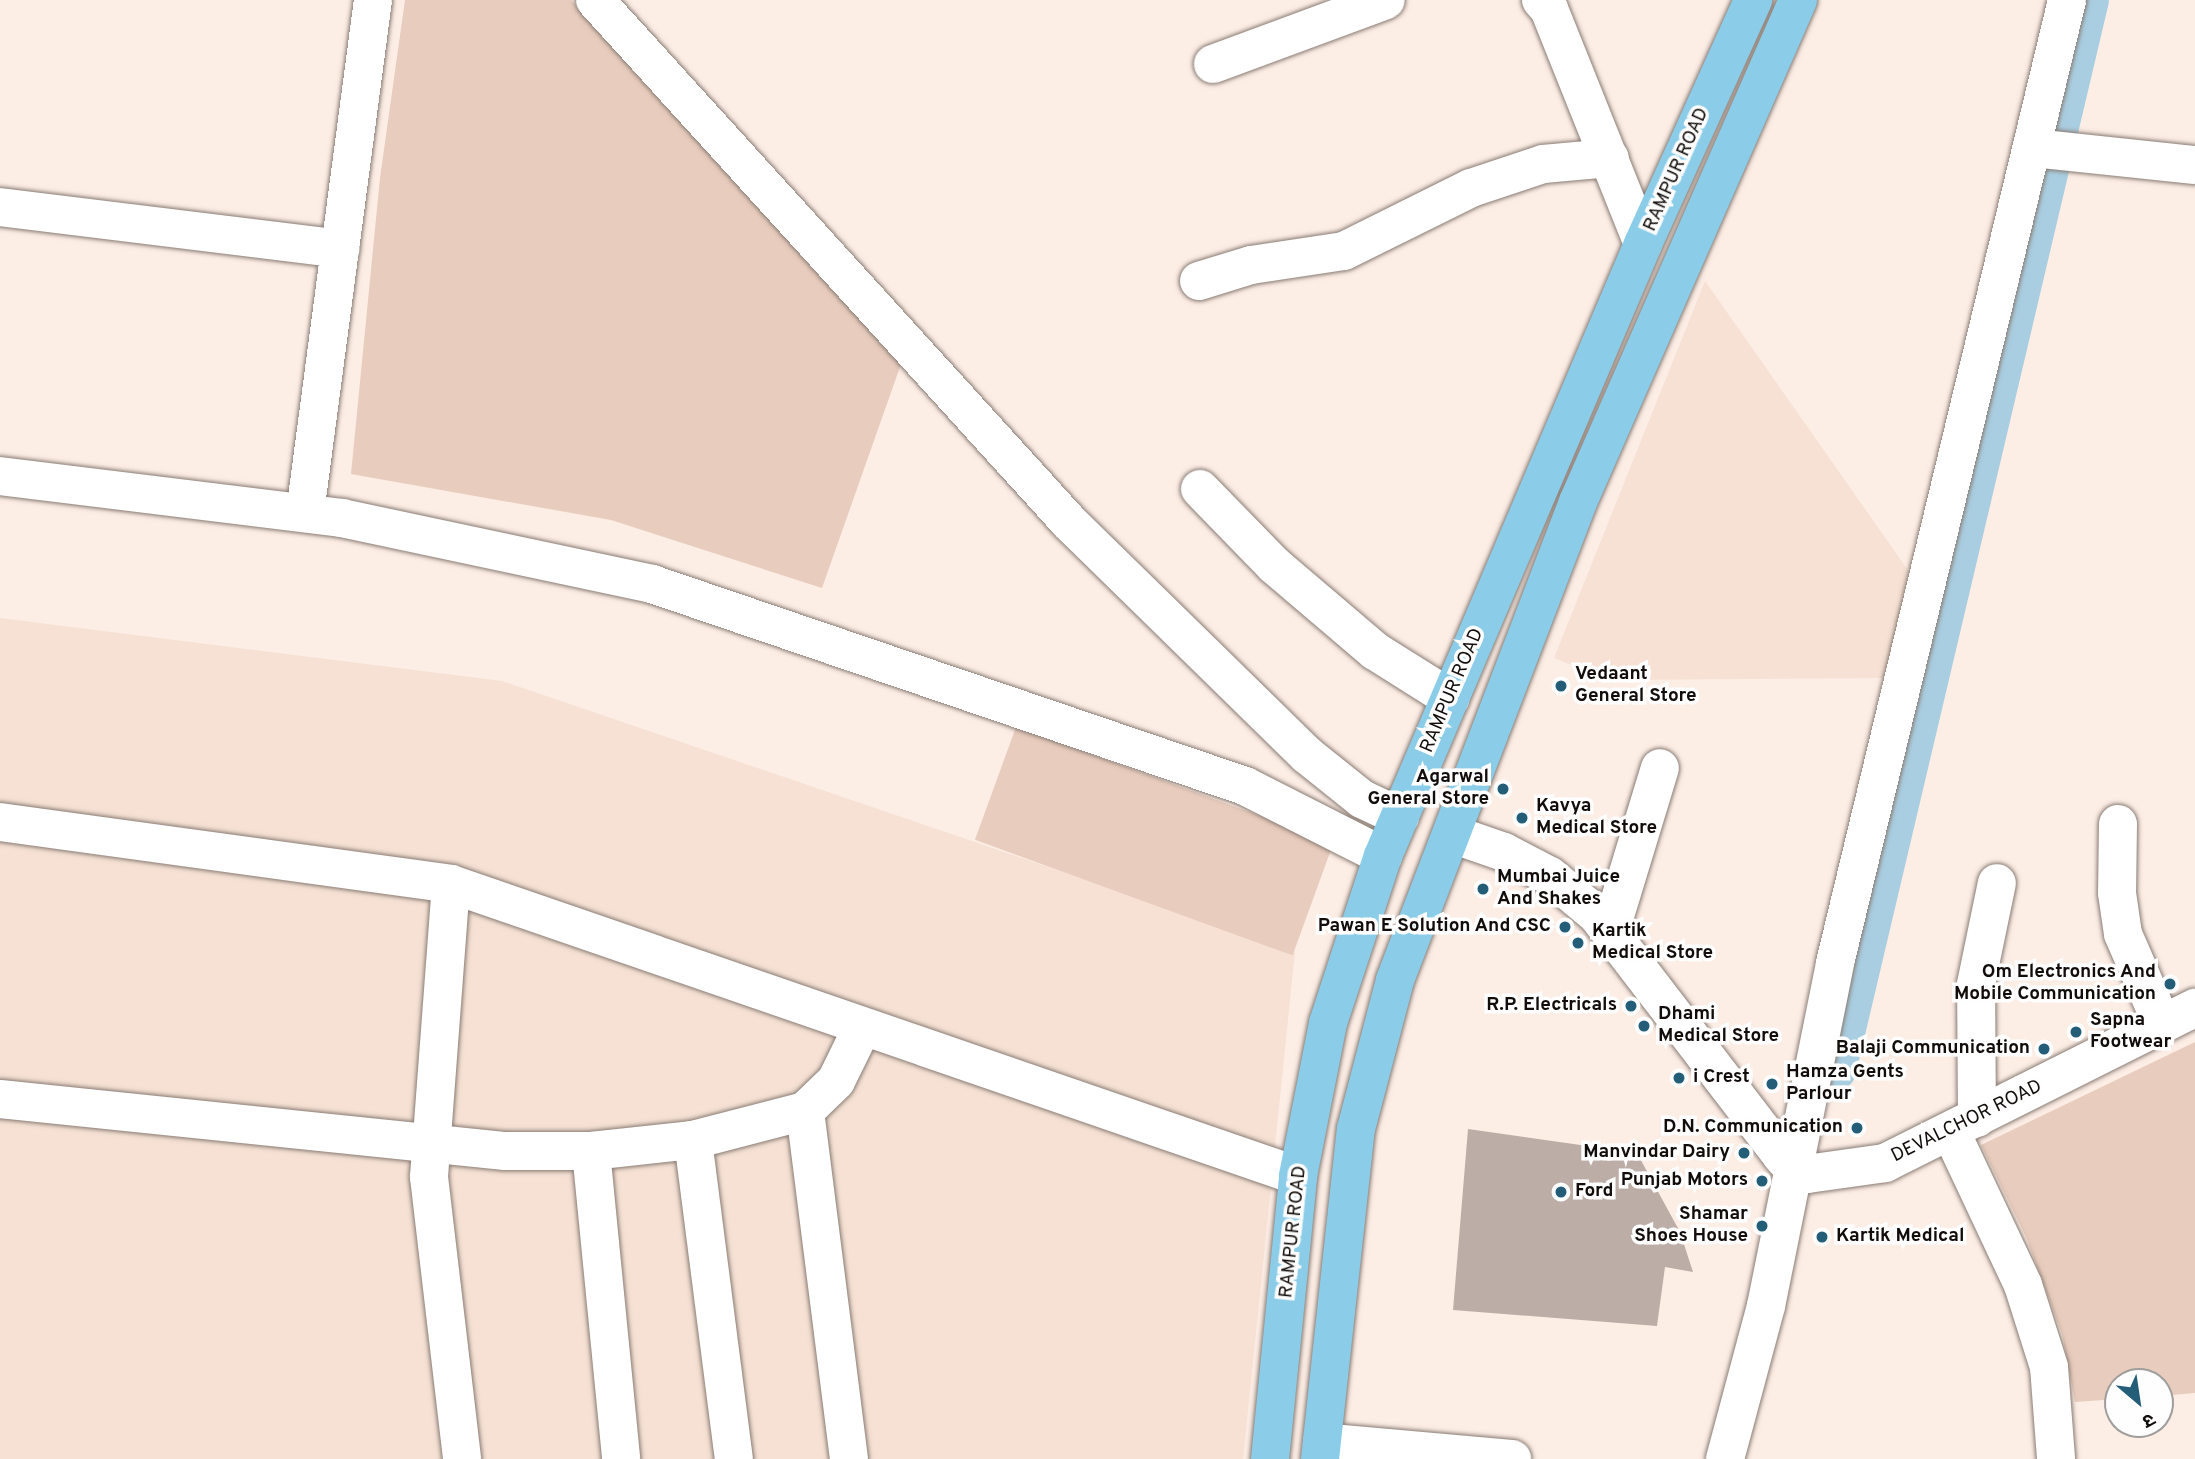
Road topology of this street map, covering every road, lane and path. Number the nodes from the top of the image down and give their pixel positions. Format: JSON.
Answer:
{"nodes":[{"id":1,"x":373,"y":0,"type":"edge"},
{"id":2,"x":595,"y":0,"type":"edge"},
{"id":3,"x":1386,"y":0,"type":"edge"},
{"id":4,"x":1541,"y":0,"type":"edge"},
{"id":5,"x":1753,"y":0,"type":"edge"},
{"id":6,"x":1798,"y":0,"type":"edge"},
{"id":7,"x":2067,"y":0,"type":"edge"},
{"id":8,"x":1213,"y":64,"type":"dead end"},
{"id":9,"x":2047,"y":150,"type":"junction"},
{"id":10,"x":1610,"y":158,"type":"junction"},
{"id":11,"x":2195,"y":165,"type":"edge"},
{"id":12,"x":0,"y":207,"type":"edge"},
{"id":13,"x":1643,"y":244,"type":"junction"},
{"id":14,"x":340,"y":249,"type":"junction"},
{"id":15,"x":1199,"y":281,"type":"dead end"},
{"id":16,"x":0,"y":476,"type":"edge"},
{"id":17,"x":1200,"y":489,"type":"dead end"},
{"id":18,"x":305,"y":513,"type":"junction"},
{"id":19,"x":1450,"y":698,"type":"junction"},
{"id":20,"x":1660,"y":768,"type":"dead end"},
{"id":21,"x":1400,"y":817,"type":"junction"},
{"id":22,"x":0,"y":822,"type":"edge"},
{"id":23,"x":2118,"y":824,"type":"dead end"},
{"id":24,"x":1452,"y":834,"type":"junction"},
{"id":25,"x":1383,"y":856,"type":"junction"},
{"id":26,"x":1997,"y":883,"type":"dead end"},
{"id":27,"x":451,"y":884,"type":"junction"},
{"id":28,"x":1611,"y":929,"type":"junction"},
{"id":29,"x":2178,"y":1016,"type":"edge"},
{"id":30,"x":862,"y":1028,"type":"junction"},
{"id":31,"x":0,"y":1099,"type":"edge"},
{"id":32,"x":805,"y":1111,"type":"junction"},
{"id":33,"x":1964,"y":1125,"type":"junction"},
{"id":34,"x":693,"y":1140,"type":"junction"},
{"id":35,"x":430,"y":1144,"type":"junction"},
{"id":36,"x":591,"y":1151,"type":"junction"},
{"id":37,"x":1793,"y":1169,"type":"junction"},
{"id":38,"x":1298,"y":1176,"type":"junction"},
{"id":39,"x":1350,"y":1184,"type":"junction"},
{"id":40,"x":1321,"y":1451,"type":"edge"},
{"id":41,"x":462,"y":1459,"type":"edge"},
{"id":42,"x":621,"y":1459,"type":"edge"},
{"id":43,"x":734,"y":1459,"type":"edge"},
{"id":44,"x":849,"y":1459,"type":"edge"},
{"id":45,"x":1270,"y":1459,"type":"edge"},
{"id":46,"x":1505,"y":1459,"type":"edge"},
{"id":47,"x":1725,"y":1459,"type":"edge"},
{"id":48,"x":2056,"y":1459,"type":"edge"}],
"edges":[{"from":1,"to":14,"type":"street"},
{"from":2,"to":21,"type":"street"},
{"from":3,"to":8,"type":"street"},
{"from":4,"to":10,"type":"street"},
{"from":5,"to":13,"type":"main road","name":"RAMPUR ROAD"},
{"from":6,"to":24,"type":"main road"},
{"from":7,"to":9,"type":"street"},
{"from":9,"to":11,"type":"street"},
{"from":9,"to":37,"type":"street"},
{"from":10,"to":13,"type":"street"},
{"from":10,"to":15,"type":"street"},
{"from":12,"to":14,"type":"street"},
{"from":13,"to":19,"type":"main road","name":"RAMPUR ROAD"},
{"from":14,"to":18,"type":"street"},
{"from":16,"to":18,"type":"street"},
{"from":17,"to":19,"type":"street"},
{"from":18,"to":25,"type":"street"},
{"from":19,"to":21,"type":"main road","name":"RAMPUR ROAD"},
{"from":20,"to":28,"type":"street"},
{"from":21,"to":24,"type":"main road"},
{"from":21,"to":25,"type":"main road","name":"RAMPUR ROAD"},
{"from":22,"to":27,"type":"street"},
{"from":23,"to":29,"type":"street"},
{"from":24,"to":28,"type":"street"},
{"from":24,"to":39,"type":"main road"},
{"from":25,"to":38,"type":"main road","name":"RAMPUR ROAD"},
{"from":26,"to":33,"type":"street"},
{"from":27,"to":30,"type":"street"},
{"from":27,"to":35,"type":"street"},
{"from":28,"to":37,"type":"street"},
{"from":29,"to":33,"type":"street","name":"DEVALCHOR ROAD"},
{"from":30,"to":32,"type":"street"},
{"from":30,"to":38,"type":"street"},
{"from":31,"to":35,"type":"street"},
{"from":32,"to":34,"type":"street"},
{"from":32,"to":44,"type":"street"},
{"from":33,"to":37,"type":"street","name":"DEVALCHOR ROAD"},
{"from":33,"to":48,"type":"street"},
{"from":34,"to":36,"type":"street"},
{"from":34,"to":43,"type":"street"},
{"from":35,"to":36,"type":"street"},
{"from":35,"to":41,"type":"street"},
{"from":36,"to":42,"type":"street"},
{"from":37,"to":47,"type":"street"},
{"from":38,"to":39,"type":"main road"},
{"from":38,"to":45,"type":"main road","name":"RAMPUR ROAD"},
{"from":39,"to":40,"type":"main road"},
{"from":40,"to":46,"type":"street"}]}
